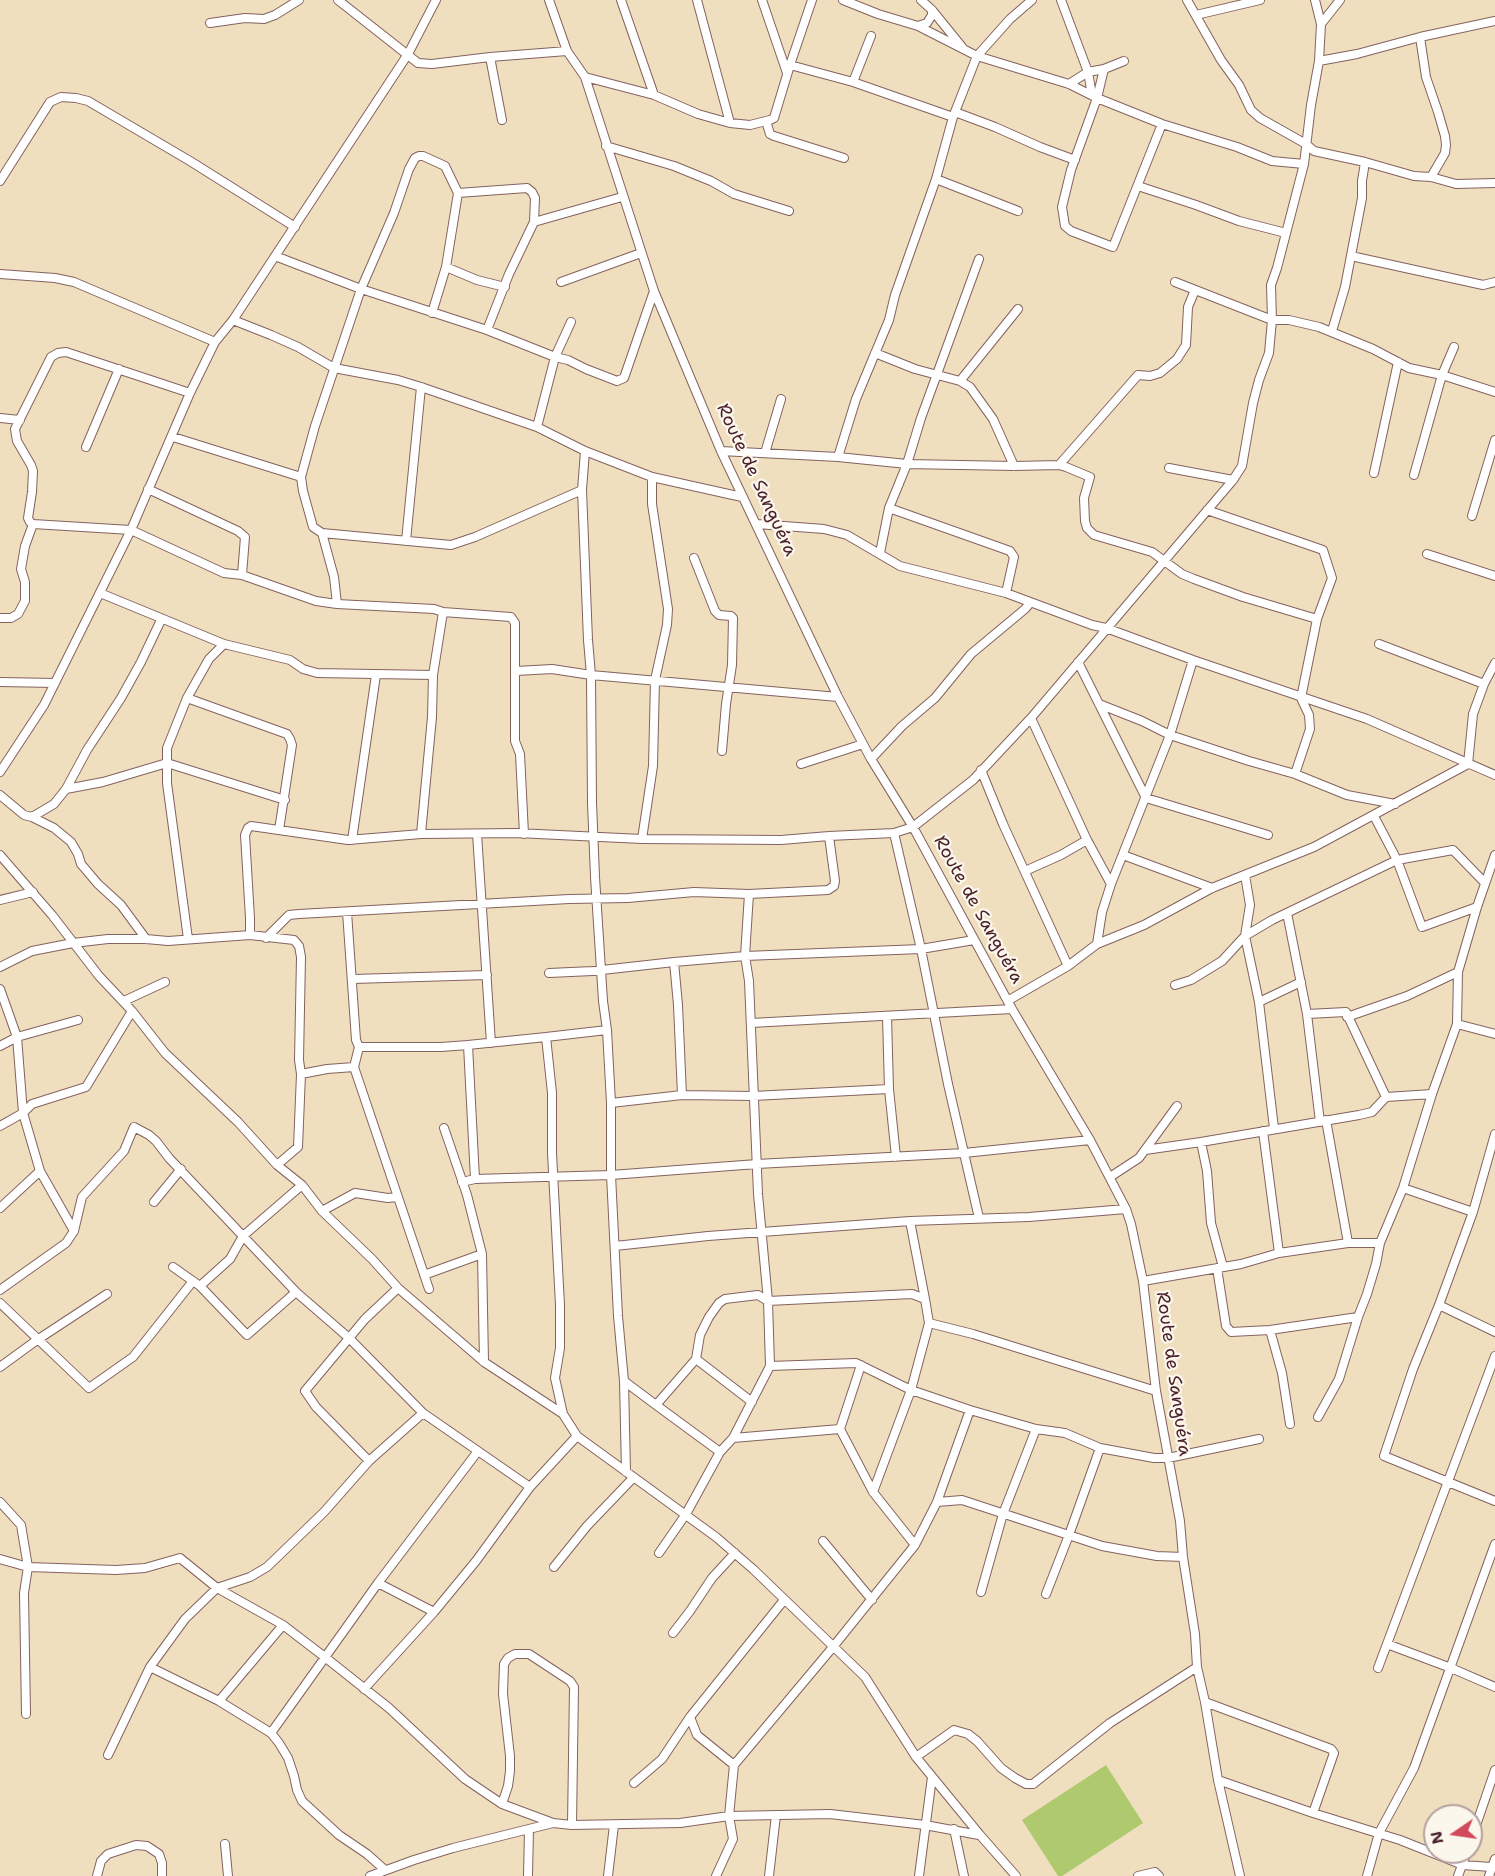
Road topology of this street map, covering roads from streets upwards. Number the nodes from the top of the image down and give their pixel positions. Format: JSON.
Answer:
{"nodes":[{"id":1,"x":299,"y":0,"type":"edge"},
{"id":2,"x":436,"y":0,"type":"edge"},
{"id":3,"x":549,"y":0,"type":"edge"},
{"id":4,"x":621,"y":0,"type":"edge"},
{"id":5,"x":697,"y":0,"type":"edge"},
{"id":6,"x":762,"y":0,"type":"edge"},
{"id":7,"x":812,"y":0,"type":"edge"},
{"id":8,"x":843,"y":0,"type":"edge"},
{"id":9,"x":1032,"y":0,"type":"edge"},
{"id":10,"x":1061,"y":0,"type":"edge"},
{"id":11,"x":1187,"y":0,"type":"edge"},
{"id":12,"x":1260,"y":0,"type":"edge"},
{"id":13,"x":1315,"y":0,"type":"edge"},
{"id":14,"x":1340,"y":0,"type":"edge"},
{"id":15,"x":345,"y":2,"type":"edge"},
{"id":16,"x":928,"y":4,"type":"edge"},
{"id":17,"x":1196,"y":15,"type":"junction"},
{"id":18,"x":1495,"y":21,"type":"edge"},
{"id":19,"x":210,"y":23,"type":"dead end"},
{"id":20,"x":1322,"y":24,"type":"junction"},
{"id":21,"x":918,"y":26,"type":"junction"},
{"id":22,"x":871,"y":36,"type":"dead end"},
{"id":23,"x":1420,"y":37,"type":"junction"},
{"id":24,"x":964,"y":50,"type":"junction"},
{"id":25,"x":567,"y":51,"type":"junction"},
{"id":26,"x":408,"y":54,"type":"junction"},
{"id":27,"x":977,"y":56,"type":"junction"},
{"id":28,"x":490,"y":57,"type":"junction"},
{"id":29,"x":1124,"y":61,"type":"dead end"},
{"id":30,"x":1320,"y":61,"type":"junction"},
{"id":31,"x":788,"y":69,"type":"junction"},
{"id":32,"x":1104,"y":69,"type":"junction"},
{"id":33,"x":1088,"y":72,"type":"junction"},
{"id":34,"x":585,"y":77,"type":"junction"},
{"id":35,"x":853,"y":82,"type":"junction"},
{"id":36,"x":1069,"y":84,"type":"junction"},
{"id":37,"x":654,"y":95,"type":"junction"},
{"id":38,"x":1095,"y":97,"type":"junction"},
{"id":39,"x":954,"y":114,"type":"junction"},
{"id":40,"x":502,"y":120,"type":"dead end"},
{"id":41,"x":766,"y":121,"type":"junction"},
{"id":42,"x":730,"y":123,"type":"junction"},
{"id":43,"x":1162,"y":124,"type":"junction"},
{"id":44,"x":1306,"y":144,"type":"junction"},
{"id":45,"x":606,"y":146,"type":"junction"},
{"id":46,"x":844,"y":158,"type":"dead end"},
{"id":47,"x":1075,"y":160,"type":"junction"},
{"id":48,"x":1365,"y":162,"type":"junction"},
{"id":49,"x":1304,"y":164,"type":"junction"},
{"id":50,"x":1431,"y":177,"type":"junction"},
{"id":51,"x":936,"y":179,"type":"junction"},
{"id":52,"x":0,"y":181,"type":"edge"},
{"id":53,"x":1495,"y":183,"type":"edge"},
{"id":54,"x":1138,"y":186,"type":"junction"},
{"id":55,"x":458,"y":193,"type":"junction"},
{"id":56,"x":622,"y":197,"type":"junction"},
{"id":57,"x":789,"y":211,"type":"dead end"},
{"id":58,"x":1018,"y":211,"type":"dead end"},
{"id":59,"x":534,"y":222,"type":"junction"},
{"id":60,"x":295,"y":227,"type":"junction"},
{"id":61,"x":1286,"y":233,"type":"junction"},
{"id":62,"x":641,"y":253,"type":"junction"},
{"id":63,"x":275,"y":256,"type":"junction"},
{"id":64,"x":1351,"y":256,"type":"junction"},
{"id":65,"x":979,"y":259,"type":"dead end"},
{"id":66,"x":446,"y":267,"type":"junction"},
{"id":67,"x":0,"y":274,"type":"edge"},
{"id":68,"x":561,"y":282,"type":"dead end"},
{"id":69,"x":1175,"y":282,"type":"dead end"},
{"id":70,"x":1495,"y":282,"type":"edge"},
{"id":71,"x":505,"y":287,"type":"junction"},
{"id":72,"x":361,"y":289,"type":"junction"},
{"id":73,"x":1195,"y":290,"type":"junction"},
{"id":74,"x":654,"y":291,"type":"junction"},
{"id":75,"x":1018,"y":309,"type":"dead end"},
{"id":76,"x":432,"y":313,"type":"junction"},
{"id":77,"x":233,"y":320,"type":"junction"},
{"id":78,"x":1272,"y":320,"type":"junction"},
{"id":79,"x":571,"y":322,"type":"dead end"},
{"id":80,"x":487,"y":330,"type":"junction"},
{"id":81,"x":1332,"y":331,"type":"junction"},
{"id":82,"x":215,"y":342,"type":"junction"},
{"id":83,"x":1454,"y":347,"type":"dead end"},
{"id":84,"x":875,"y":353,"type":"junction"},
{"id":85,"x":555,"y":357,"type":"junction"},
{"id":86,"x":1398,"y":362,"type":"junction"},
{"id":87,"x":334,"y":368,"type":"junction"},
{"id":88,"x":119,"y":369,"type":"junction"},
{"id":89,"x":1443,"y":375,"type":"junction"},
{"id":90,"x":937,"y":376,"type":"junction"},
{"id":91,"x":960,"y":381,"type":"junction"},
{"id":92,"x":421,"y":387,"type":"junction"},
{"id":93,"x":1495,"y":392,"type":"edge"},
{"id":94,"x":190,"y":393,"type":"junction"},
{"id":95,"x":781,"y":399,"type":"dead end"},
{"id":96,"x":0,"y":418,"type":"edge"},
{"id":97,"x":20,"y":420,"type":"junction"},
{"id":98,"x":537,"y":427,"type":"junction"},
{"id":99,"x":173,"y":437,"type":"junction"},
{"id":100,"x":1495,"y":440,"type":"edge"},
{"id":101,"x":86,"y":447,"type":"dead end"},
{"id":102,"x":585,"y":451,"type":"junction"},
{"id":103,"x":721,"y":451,"type":"junction"},
{"id":104,"x":765,"y":453,"type":"junction"},
{"id":105,"x":838,"y":457,"type":"junction"},
{"id":106,"x":906,"y":464,"type":"junction"},
{"id":107,"x":1059,"y":465,"type":"junction"},
{"id":108,"x":1014,"y":466,"type":"junction"},
{"id":109,"x":1169,"y":468,"type":"dead end"},
{"id":110,"x":1374,"y":473,"type":"dead end"},
{"id":111,"x":1414,"y":475,"type":"dead end"},
{"id":112,"x":301,"y":477,"type":"junction"},
{"id":113,"x":652,"y":477,"type":"junction"},
{"id":114,"x":1233,"y":480,"type":"junction"},
{"id":115,"x":148,"y":489,"type":"junction"},
{"id":116,"x":582,"y":490,"type":"junction"},
{"id":117,"x":742,"y":497,"type":"junction"},
{"id":118,"x":889,"y":508,"type":"junction"},
{"id":119,"x":1207,"y":510,"type":"junction"},
{"id":120,"x":1472,"y":516,"type":"dead end"},
{"id":121,"x":33,"y":524,"type":"junction"},
{"id":122,"x":757,"y":524,"type":"junction"},
{"id":123,"x":131,"y":530,"type":"junction"},
{"id":124,"x":322,"y":533,"type":"junction"},
{"id":125,"x":405,"y":541,"type":"junction"},
{"id":126,"x":880,"y":553,"type":"junction"},
{"id":127,"x":1427,"y":554,"type":"dead end"},
{"id":128,"x":694,"y":558,"type":"dead end"},
{"id":129,"x":1164,"y":562,"type":"junction"},
{"id":130,"x":242,"y":575,"type":"junction"},
{"id":131,"x":1495,"y":576,"type":"edge"},
{"id":132,"x":100,"y":593,"type":"junction"},
{"id":133,"x":1006,"y":593,"type":"junction"},
{"id":134,"x":1030,"y":603,"type":"junction"},
{"id":135,"x":337,"y":604,"type":"junction"},
{"id":136,"x":443,"y":612,"type":"junction"},
{"id":137,"x":0,"y":618,"type":"edge"},
{"id":138,"x":1317,"y":619,"type":"junction"},
{"id":139,"x":161,"y":620,"type":"junction"},
{"id":140,"x":1106,"y":628,"type":"junction"},
{"id":141,"x":224,"y":644,"type":"junction"},
{"id":142,"x":1379,"y":644,"type":"dead end"},
{"id":143,"x":1193,"y":660,"type":"junction"},
{"id":144,"x":1078,"y":662,"type":"junction"},
{"id":145,"x":1495,"y":663,"type":"edge"},
{"id":146,"x":516,"y":671,"type":"junction"},
{"id":147,"x":375,"y":675,"type":"junction"},
{"id":148,"x":433,"y":675,"type":"junction"},
{"id":149,"x":591,"y":675,"type":"junction"},
{"id":150,"x":655,"y":680,"type":"junction"},
{"id":151,"x":0,"y":682,"type":"edge"},
{"id":152,"x":55,"y":683,"type":"junction"},
{"id":153,"x":1484,"y":684,"type":"junction"},
{"id":154,"x":728,"y":687,"type":"junction"},
{"id":155,"x":838,"y":697,"type":"junction"},
{"id":156,"x":186,"y":698,"type":"junction"},
{"id":157,"x":1301,"y":698,"type":"junction"},
{"id":158,"x":1099,"y":704,"type":"junction"},
{"id":159,"x":1031,"y":718,"type":"junction"},
{"id":160,"x":1170,"y":735,"type":"junction"},
{"id":161,"x":862,"y":744,"type":"junction"},
{"id":162,"x":722,"y":751,"type":"dead end"},
{"id":163,"x":871,"y":759,"type":"junction"},
{"id":164,"x":166,"y":763,"type":"junction"},
{"id":165,"x":801,"y":764,"type":"dead end"},
{"id":166,"x":1468,"y":764,"type":"junction"},
{"id":167,"x":981,"y":770,"type":"junction"},
{"id":168,"x":0,"y":772,"type":"edge"},
{"id":169,"x":1295,"y":774,"type":"junction"},
{"id":170,"x":1495,"y":775,"type":"edge"},
{"id":171,"x":66,"y":789,"type":"junction"},
{"id":172,"x":0,"y":795,"type":"edge"},
{"id":173,"x":1146,"y":798,"type":"junction"},
{"id":174,"x":285,"y":800,"type":"junction"},
{"id":175,"x":1395,"y":804,"type":"junction"},
{"id":176,"x":1374,"y":816,"type":"junction"},
{"id":177,"x":32,"y":817,"type":"junction"},
{"id":178,"x":913,"y":827,"type":"junction"},
{"id":179,"x":279,"y":830,"type":"junction"},
{"id":180,"x":894,"y":833,"type":"junction"},
{"id":181,"x":421,"y":834,"type":"junction"},
{"id":182,"x":477,"y":834,"type":"junction"},
{"id":183,"x":524,"y":834,"type":"junction"},
{"id":184,"x":1268,"y":835,"type":"dead end"},
{"id":185,"x":594,"y":836,"type":"junction"},
{"id":186,"x":829,"y":836,"type":"junction"},
{"id":187,"x":642,"y":839,"type":"junction"},
{"id":188,"x":352,"y":840,"type":"junction"},
{"id":189,"x":1087,"y":840,"type":"junction"},
{"id":190,"x":0,"y":855,"type":"edge"},
{"id":191,"x":1123,"y":855,"type":"junction"},
{"id":192,"x":1495,"y":855,"type":"edge"},
{"id":193,"x":1397,"y":860,"type":"junction"},
{"id":194,"x":1025,"y":871,"type":"junction"},
{"id":195,"x":1245,"y":875,"type":"junction"},
{"id":196,"x":1485,"y":883,"type":"junction"},
{"id":197,"x":1111,"y":884,"type":"junction"},
{"id":198,"x":1212,"y":888,"type":"junction"},
{"id":199,"x":33,"y":892,"type":"junction"},
{"id":200,"x":750,"y":894,"type":"junction"},
{"id":201,"x":597,"y":899,"type":"junction"},
{"id":202,"x":0,"y":900,"type":"edge"},
{"id":203,"x":483,"y":903,"type":"junction"},
{"id":204,"x":1476,"y":907,"type":"junction"},
{"id":205,"x":347,"y":912,"type":"junction"},
{"id":206,"x":1287,"y":913,"type":"junction"},
{"id":207,"x":250,"y":935,"type":"junction"},
{"id":208,"x":1245,"y":936,"type":"junction"},
{"id":209,"x":266,"y":938,"type":"junction"},
{"id":210,"x":146,"y":939,"type":"junction"},
{"id":211,"x":189,"y":939,"type":"junction"},
{"id":212,"x":974,"y":940,"type":"junction"},
{"id":213,"x":74,"y":943,"type":"junction"},
{"id":214,"x":1097,"y":944,"type":"junction"},
{"id":215,"x":921,"y":949,"type":"junction"},
{"id":216,"x":745,"y":956,"type":"junction"},
{"id":217,"x":674,"y":962,"type":"junction"},
{"id":218,"x":1068,"y":966,"type":"junction"},
{"id":219,"x":0,"y":967,"type":"edge"},
{"id":220,"x":602,"y":969,"type":"junction"},
{"id":221,"x":1458,"y":972,"type":"junction"},
{"id":222,"x":549,"y":973,"type":"dead end"},
{"id":223,"x":487,"y":975,"type":"junction"},
{"id":224,"x":353,"y":979,"type":"junction"},
{"id":225,"x":165,"y":982,"type":"dead end"},
{"id":226,"x":1301,"y":982,"type":"junction"},
{"id":227,"x":1175,"y":986,"type":"dead end"},
{"id":228,"x":0,"y":989,"type":"edge"},
{"id":229,"x":1009,"y":1000,"type":"junction"},
{"id":230,"x":124,"y":1001,"type":"junction"},
{"id":231,"x":1259,"y":1002,"type":"junction"},
{"id":232,"x":1012,"y":1009,"type":"junction"},
{"id":233,"x":132,"y":1011,"type":"junction"},
{"id":234,"x":935,"y":1013,"type":"junction"},
{"id":235,"x":1307,"y":1014,"type":"junction"},
{"id":236,"x":887,"y":1016,"type":"junction"},
{"id":237,"x":1347,"y":1017,"type":"junction"},
{"id":238,"x":78,"y":1020,"type":"dead end"},
{"id":239,"x":751,"y":1023,"type":"junction"},
{"id":240,"x":1457,"y":1024,"type":"junction"},
{"id":241,"x":607,"y":1030,"type":"junction"},
{"id":242,"x":1495,"y":1034,"type":"edge"},
{"id":243,"x":17,"y":1037,"type":"junction"},
{"id":244,"x":546,"y":1037,"type":"junction"},
{"id":245,"x":491,"y":1042,"type":"junction"},
{"id":246,"x":468,"y":1045,"type":"junction"},
{"id":247,"x":0,"y":1046,"type":"edge"},
{"id":248,"x":359,"y":1047,"type":"junction"},
{"id":249,"x":354,"y":1067,"type":"junction"},
{"id":250,"x":301,"y":1074,"type":"junction"},
{"id":251,"x":889,"y":1089,"type":"junction"},
{"id":252,"x":1432,"y":1094,"type":"junction"},
{"id":253,"x":682,"y":1095,"type":"junction"},
{"id":254,"x":753,"y":1096,"type":"junction"},
{"id":255,"x":1386,"y":1097,"type":"junction"},
{"id":256,"x":611,"y":1103,"type":"junction"},
{"id":257,"x":1177,"y":1106,"type":"dead end"},
{"id":258,"x":23,"y":1113,"type":"junction"},
{"id":259,"x":1323,"y":1121,"type":"junction"},
{"id":260,"x":0,"y":1126,"type":"edge"},
{"id":261,"x":444,"y":1128,"type":"dead end"},
{"id":262,"x":1274,"y":1128,"type":"junction"},
{"id":263,"x":1263,"y":1131,"type":"junction"},
{"id":264,"x":1495,"y":1134,"type":"edge"},
{"id":265,"x":1090,"y":1140,"type":"junction"},
{"id":266,"x":1202,"y":1142,"type":"junction"},
{"id":267,"x":1145,"y":1150,"type":"junction"},
{"id":268,"x":964,"y":1154,"type":"junction"},
{"id":269,"x":896,"y":1157,"type":"junction"},
{"id":270,"x":757,"y":1164,"type":"junction"},
{"id":271,"x":277,"y":1165,"type":"junction"},
{"id":272,"x":181,"y":1169,"type":"junction"},
{"id":273,"x":40,"y":1171,"type":"junction"},
{"id":274,"x":611,"y":1175,"type":"junction"},
{"id":275,"x":1110,"y":1177,"type":"junction"},
{"id":276,"x":553,"y":1178,"type":"junction"},
{"id":277,"x":475,"y":1179,"type":"junction"},
{"id":278,"x":462,"y":1182,"type":"junction"},
{"id":279,"x":302,"y":1185,"type":"junction"},
{"id":280,"x":1403,"y":1188,"type":"junction"},
{"id":281,"x":397,"y":1197,"type":"junction"},
{"id":282,"x":154,"y":1202,"type":"dead end"},
{"id":283,"x":0,"y":1208,"type":"edge"},
{"id":284,"x":1126,"y":1209,"type":"junction"},
{"id":285,"x":322,"y":1211,"type":"junction"},
{"id":286,"x":1473,"y":1212,"type":"junction"},
{"id":287,"x":979,"y":1218,"type":"junction"},
{"id":288,"x":910,"y":1221,"type":"junction"},
{"id":289,"x":74,"y":1231,"type":"junction"},
{"id":290,"x":762,"y":1233,"type":"junction"},
{"id":291,"x":243,"y":1236,"type":"junction"},
{"id":292,"x":1348,"y":1243,"type":"junction"},
{"id":293,"x":1380,"y":1243,"type":"junction"},
{"id":294,"x":615,"y":1246,"type":"junction"},
{"id":295,"x":1279,"y":1253,"type":"junction"},
{"id":296,"x":482,"y":1254,"type":"junction"},
{"id":297,"x":173,"y":1267,"type":"dead end"},
{"id":298,"x":1220,"y":1268,"type":"junction"},
{"id":299,"x":424,"y":1275,"type":"junction"},
{"id":300,"x":1143,"y":1281,"type":"junction"},
{"id":301,"x":196,"y":1283,"type":"junction"},
{"id":302,"x":398,"y":1288,"type":"junction"},
{"id":303,"x":429,"y":1289,"type":"dead end"},
{"id":304,"x":0,"y":1290,"type":"edge"},
{"id":305,"x":296,"y":1292,"type":"junction"},
{"id":306,"x":107,"y":1294,"type":"dead end"},
{"id":307,"x":925,"y":1299,"type":"junction"},
{"id":308,"x":768,"y":1301,"type":"junction"},
{"id":309,"x":0,"y":1303,"type":"edge"},
{"id":310,"x":1439,"y":1305,"type":"junction"},
{"id":311,"x":1358,"y":1317,"type":"junction"},
{"id":312,"x":929,"y":1323,"type":"junction"},
{"id":313,"x":1270,"y":1330,"type":"junction"},
{"id":314,"x":1495,"y":1332,"type":"edge"},
{"id":315,"x":349,"y":1338,"type":"junction"},
{"id":316,"x":37,"y":1340,"type":"junction"},
{"id":317,"x":1495,"y":1356,"type":"edge"},
{"id":318,"x":696,"y":1359,"type":"junction"},
{"id":319,"x":484,"y":1362,"type":"junction"},
{"id":320,"x":861,"y":1365,"type":"junction"},
{"id":321,"x":770,"y":1366,"type":"junction"},
{"id":322,"x":0,"y":1367,"type":"edge"},
{"id":323,"x":624,"y":1382,"type":"junction"},
{"id":324,"x":912,"y":1390,"type":"junction"},
{"id":325,"x":1156,"y":1391,"type":"junction"},
{"id":326,"x":752,"y":1402,"type":"junction"},
{"id":327,"x":656,"y":1404,"type":"junction"},
{"id":328,"x":970,"y":1410,"type":"junction"},
{"id":329,"x":423,"y":1413,"type":"junction"},
{"id":330,"x":563,"y":1414,"type":"junction"},
{"id":331,"x":1318,"y":1417,"type":"dead end"},
{"id":332,"x":1290,"y":1424,"type":"dead end"},
{"id":333,"x":1036,"y":1429,"type":"junction"},
{"id":334,"x":840,"y":1430,"type":"junction"},
{"id":335,"x":577,"y":1436,"type":"junction"},
{"id":336,"x":733,"y":1438,"type":"junction"},
{"id":337,"x":1259,"y":1439,"type":"dead end"},
{"id":338,"x":1100,"y":1448,"type":"junction"},
{"id":339,"x":478,"y":1450,"type":"junction"},
{"id":340,"x":720,"y":1452,"type":"junction"},
{"id":341,"x":1168,"y":1458,"type":"junction"},
{"id":342,"x":369,"y":1461,"type":"junction"},
{"id":343,"x":630,"y":1475,"type":"junction"},
{"id":344,"x":1447,"y":1481,"type":"junction"},
{"id":345,"x":530,"y":1487,"type":"junction"},
{"id":346,"x":873,"y":1492,"type":"junction"},
{"id":347,"x":1495,"y":1501,"type":"edge"},
{"id":348,"x":0,"y":1502,"type":"edge"},
{"id":349,"x":937,"y":1502,"type":"junction"},
{"id":350,"x":1003,"y":1514,"type":"junction"},
{"id":351,"x":686,"y":1515,"type":"junction"},
{"id":352,"x":1069,"y":1535,"type":"junction"},
{"id":353,"x":823,"y":1541,"type":"dead end"},
{"id":354,"x":1495,"y":1544,"type":"edge"},
{"id":355,"x":915,"y":1545,"type":"junction"},
{"id":356,"x":735,"y":1553,"type":"junction"},
{"id":357,"x":659,"y":1554,"type":"dead end"},
{"id":358,"x":1183,"y":1557,"type":"junction"},
{"id":359,"x":0,"y":1559,"type":"edge"},
{"id":360,"x":28,"y":1567,"type":"junction"},
{"id":361,"x":554,"y":1567,"type":"dead end"},
{"id":362,"x":378,"y":1583,"type":"junction"},
{"id":363,"x":217,"y":1588,"type":"junction"},
{"id":364,"x":981,"y":1592,"type":"dead end"},
{"id":365,"x":1046,"y":1594,"type":"dead end"},
{"id":366,"x":872,"y":1599,"type":"junction"},
{"id":367,"x":784,"y":1600,"type":"junction"},
{"id":368,"x":434,"y":1612,"type":"junction"},
{"id":369,"x":283,"y":1625,"type":"junction"},
{"id":370,"x":673,"y":1633,"type":"dead end"},
{"id":371,"x":1387,"y":1644,"type":"junction"},
{"id":372,"x":833,"y":1647,"type":"junction"},
{"id":373,"x":326,"y":1658,"type":"junction"},
{"id":374,"x":150,"y":1666,"type":"junction"},
{"id":375,"x":1197,"y":1667,"type":"junction"},
{"id":376,"x":1378,"y":1668,"type":"dead end"},
{"id":377,"x":1451,"y":1668,"type":"junction"},
{"id":378,"x":1495,"y":1686,"type":"edge"},
{"id":379,"x":364,"y":1689,"type":"junction"},
{"id":380,"x":219,"y":1701,"type":"junction"},
{"id":381,"x":1205,"y":1702,"type":"junction"},
{"id":382,"x":26,"y":1714,"type":"dead end"},
{"id":383,"x":690,"y":1717,"type":"junction"},
{"id":384,"x":271,"y":1733,"type":"junction"},
{"id":385,"x":108,"y":1755,"type":"dead end"},
{"id":386,"x":916,"y":1757,"type":"junction"},
{"id":387,"x":734,"y":1765,"type":"junction"},
{"id":388,"x":1495,"y":1770,"type":"edge"},
{"id":389,"x":932,"y":1778,"type":"junction"},
{"id":390,"x":1218,"y":1780,"type":"junction"},
{"id":391,"x":634,"y":1783,"type":"dead end"},
{"id":392,"x":502,"y":1804,"type":"junction"},
{"id":393,"x":1483,"y":1805,"type":"edge"},
{"id":394,"x":1312,"y":1813,"type":"junction"},
{"id":395,"x":776,"y":1815,"type":"junction"},
{"id":396,"x":729,"y":1816,"type":"junction"},
{"id":397,"x":553,"y":1823,"type":"junction"},
{"id":398,"x":572,"y":1825,"type":"junction"},
{"id":399,"x":614,"y":1825,"type":"junction"},
{"id":400,"x":925,"y":1825,"type":"junction"},
{"id":401,"x":529,"y":1829,"type":"junction"},
{"id":402,"x":954,"y":1829,"type":"junction"},
{"id":403,"x":1379,"y":1833,"type":"junction"},
{"id":404,"x":980,"y":1835,"type":"junction"},
{"id":405,"x":225,"y":1844,"type":"dead end"},
{"id":406,"x":1463,"y":1865,"type":"junction"},
{"id":407,"x":1492,"y":1868,"type":"edge"},
{"id":408,"x":385,"y":1870,"type":"junction"},
{"id":409,"x":98,"y":1876,"type":"edge"},
{"id":410,"x":162,"y":1876,"type":"edge"},
{"id":411,"x":228,"y":1876,"type":"edge"},
{"id":412,"x":370,"y":1876,"type":"edge"},
{"id":413,"x":528,"y":1876,"type":"edge"},
{"id":414,"x":608,"y":1876,"type":"edge"},
{"id":415,"x":716,"y":1876,"type":"edge"},
{"id":416,"x":769,"y":1876,"type":"edge"},
{"id":417,"x":919,"y":1876,"type":"edge"},
{"id":418,"x":964,"y":1876,"type":"edge"},
{"id":419,"x":1016,"y":1876,"type":"edge"},
{"id":420,"x":1138,"y":1876,"type":"edge"},
{"id":421,"x":1159,"y":1876,"type":"edge"},
{"id":422,"x":1240,"y":1876,"type":"edge"},
{"id":423,"x":1367,"y":1876,"type":"edge"},
{"id":424,"x":1458,"y":1876,"type":"edge"}],
"edges":[{"from":1,"to":19,"type":"street"},
{"from":2,"to":26,"type":"street"},
{"from":3,"to":25,"type":"street","name":"Route de Sanguéra"},
{"from":4,"to":37,"type":"street"},
{"from":5,"to":42,"type":"street"},
{"from":6,"to":31,"type":"street"},
{"from":7,"to":31,"type":"street"},
{"from":8,"to":21,"type":"street"},
{"from":9,"to":27,"type":"street"},
{"from":10,"to":33,"type":"street"},
{"from":11,"to":17,"type":"street"},
{"from":12,"to":17,"type":"street"},
{"from":13,"to":20,"type":"street"},
{"from":14,"to":20,"type":"street"},
{"from":15,"to":26,"type":"street"},
{"from":16,"to":21,"type":"street"},
{"from":16,"to":24,"type":"street"},
{"from":17,"to":44,"type":"street"},
{"from":18,"to":23,"type":"street"},
{"from":20,"to":30,"type":"street"},
{"from":21,"to":24,"type":"street"},
{"from":22,"to":35,"type":"street"},
{"from":23,"to":30,"type":"street"},
{"from":23,"to":50,"type":"street"},
{"from":24,"to":27,"type":"street"},
{"from":25,"to":28,"type":"street"},
{"from":25,"to":34,"type":"street","name":"Route de Sanguéra"},
{"from":26,"to":28,"type":"street"},
{"from":26,"to":60,"type":"street"},
{"from":27,"to":36,"type":"street"},
{"from":27,"to":39,"type":"street"},
{"from":28,"to":40,"type":"street"},
{"from":29,"to":32,"type":"street"},
{"from":30,"to":44,"type":"street"},
{"from":31,"to":35,"type":"street"},
{"from":31,"to":41,"type":"street"},
{"from":32,"to":33,"type":"street"},
{"from":32,"to":38,"type":"street"},
{"from":33,"to":36,"type":"street"},
{"from":33,"to":38,"type":"street"},
{"from":34,"to":37,"type":"street"},
{"from":34,"to":45,"type":"street","name":"Route de Sanguéra"},
{"from":35,"to":39,"type":"street"},
{"from":36,"to":38,"type":"street"},
{"from":37,"to":42,"type":"street"},
{"from":38,"to":43,"type":"street"},
{"from":38,"to":47,"type":"street"},
{"from":39,"to":47,"type":"street"},
{"from":39,"to":51,"type":"street"},
{"from":41,"to":42,"type":"street"},
{"from":41,"to":46,"type":"street"},
{"from":43,"to":49,"type":"street"},
{"from":43,"to":54,"type":"street"},
{"from":44,"to":48,"type":"street"},
{"from":44,"to":49,"type":"street"},
{"from":45,"to":56,"type":"street","name":"Route de Sanguéra"},
{"from":45,"to":57,"type":"street"},
{"from":47,"to":54,"type":"street"},
{"from":48,"to":50,"type":"street"},
{"from":48,"to":64,"type":"street"},
{"from":49,"to":61,"type":"street"},
{"from":50,"to":53,"type":"street"},
{"from":51,"to":58,"type":"street"},
{"from":51,"to":84,"type":"street"},
{"from":52,"to":60,"type":"street"},
{"from":54,"to":61,"type":"street"},
{"from":55,"to":59,"type":"street"},
{"from":55,"to":66,"type":"street"},
{"from":55,"to":72,"type":"street"},
{"from":56,"to":59,"type":"street"},
{"from":56,"to":62,"type":"street","name":"Route de Sanguéra"},
{"from":59,"to":71,"type":"street"},
{"from":60,"to":63,"type":"street"},
{"from":61,"to":78,"type":"street"},
{"from":62,"to":68,"type":"street"},
{"from":62,"to":74,"type":"street","name":"Route de Sanguéra"},
{"from":63,"to":72,"type":"street"},
{"from":63,"to":77,"type":"street"},
{"from":64,"to":70,"type":"street"},
{"from":64,"to":81,"type":"street"},
{"from":65,"to":90,"type":"street"},
{"from":66,"to":71,"type":"street"},
{"from":66,"to":76,"type":"street"},
{"from":67,"to":82,"type":"street"},
{"from":69,"to":73,"type":"street"},
{"from":71,"to":80,"type":"street"},
{"from":72,"to":76,"type":"street"},
{"from":72,"to":87,"type":"street"},
{"from":73,"to":78,"type":"street"},
{"from":73,"to":107,"type":"street"},
{"from":74,"to":85,"type":"street"},
{"from":74,"to":103,"type":"street","name":"Route de Sanguéra"},
{"from":75,"to":91,"type":"street"},
{"from":76,"to":80,"type":"street"},
{"from":77,"to":82,"type":"street"},
{"from":77,"to":87,"type":"street"},
{"from":78,"to":81,"type":"street"},
{"from":78,"to":114,"type":"street"},
{"from":79,"to":85,"type":"street"},
{"from":80,"to":85,"type":"street"},
{"from":81,"to":86,"type":"street"},
{"from":82,"to":94,"type":"street"},
{"from":83,"to":89,"type":"street"},
{"from":84,"to":90,"type":"street"},
{"from":84,"to":105,"type":"street"},
{"from":85,"to":98,"type":"street"},
{"from":86,"to":89,"type":"street"},
{"from":86,"to":110,"type":"street"},
{"from":87,"to":92,"type":"street"},
{"from":87,"to":112,"type":"street"},
{"from":88,"to":94,"type":"street"},
{"from":88,"to":97,"type":"street"},
{"from":88,"to":101,"type":"street"},
{"from":89,"to":93,"type":"street"},
{"from":89,"to":111,"type":"street"},
{"from":90,"to":91,"type":"street"},
{"from":90,"to":106,"type":"street"},
{"from":91,"to":108,"type":"street"},
{"from":92,"to":98,"type":"street"},
{"from":92,"to":125,"type":"street"},
{"from":94,"to":99,"type":"street"},
{"from":95,"to":104,"type":"street"},
{"from":96,"to":97,"type":"street"},
{"from":97,"to":121,"type":"street"},
{"from":98,"to":102,"type":"street"},
{"from":99,"to":112,"type":"street"},
{"from":99,"to":115,"type":"street"},
{"from":100,"to":120,"type":"street"},
{"from":102,"to":113,"type":"street"},
{"from":102,"to":116,"type":"street"},
{"from":103,"to":104,"type":"street"},
{"from":103,"to":117,"type":"street","name":"Route de Sanguéra"},
{"from":104,"to":105,"type":"street"},
{"from":105,"to":106,"type":"street"},
{"from":106,"to":108,"type":"street"},
{"from":106,"to":118,"type":"street"},
{"from":107,"to":108,"type":"street"},
{"from":107,"to":129,"type":"street"},
{"from":109,"to":114,"type":"street"},
{"from":112,"to":124,"type":"street"},
{"from":113,"to":117,"type":"street"},
{"from":113,"to":150,"type":"street"},
{"from":114,"to":119,"type":"street"},
{"from":115,"to":123,"type":"street"},
{"from":115,"to":130,"type":"street"},
{"from":116,"to":125,"type":"street"},
{"from":116,"to":149,"type":"street"},
{"from":117,"to":122,"type":"street","name":"Route de Sanguéra"},
{"from":118,"to":126,"type":"street"},
{"from":118,"to":133,"type":"street"},
{"from":119,"to":129,"type":"street"},
{"from":119,"to":138,"type":"street"},
{"from":121,"to":123,"type":"street"},
{"from":121,"to":137,"type":"street"},
{"from":122,"to":126,"type":"street"},
{"from":122,"to":155,"type":"street","name":"Route de Sanguéra"},
{"from":123,"to":130,"type":"street"},
{"from":123,"to":132,"type":"street"},
{"from":124,"to":125,"type":"street"},
{"from":124,"to":135,"type":"street"},
{"from":126,"to":133,"type":"street"},
{"from":127,"to":131,"type":"street"},
{"from":128,"to":154,"type":"street"},
{"from":129,"to":138,"type":"street"},
{"from":129,"to":140,"type":"street"},
{"from":130,"to":135,"type":"street"},
{"from":132,"to":139,"type":"street"},
{"from":132,"to":152,"type":"street"},
{"from":133,"to":134,"type":"street"},
{"from":134,"to":140,"type":"street"},
{"from":134,"to":163,"type":"street"},
{"from":135,"to":136,"type":"street"},
{"from":136,"to":146,"type":"street"},
{"from":136,"to":148,"type":"street"},
{"from":138,"to":157,"type":"street"},
{"from":139,"to":141,"type":"street"},
{"from":139,"to":171,"type":"street"},
{"from":140,"to":143,"type":"street"},
{"from":140,"to":144,"type":"street"},
{"from":141,"to":147,"type":"street"},
{"from":141,"to":156,"type":"street"},
{"from":142,"to":153,"type":"street"},
{"from":143,"to":157,"type":"street"},
{"from":143,"to":160,"type":"street"},
{"from":144,"to":158,"type":"street"},
{"from":144,"to":159,"type":"street"},
{"from":145,"to":153,"type":"street"},
{"from":146,"to":149,"type":"street"},
{"from":146,"to":183,"type":"street"},
{"from":147,"to":148,"type":"street"},
{"from":147,"to":188,"type":"street"},
{"from":148,"to":181,"type":"street"},
{"from":149,"to":150,"type":"street"},
{"from":149,"to":185,"type":"street"},
{"from":150,"to":154,"type":"street"},
{"from":150,"to":187,"type":"street"},
{"from":151,"to":152,"type":"street"},
{"from":152,"to":168,"type":"street"},
{"from":153,"to":166,"type":"street"},
{"from":154,"to":155,"type":"street"},
{"from":154,"to":162,"type":"street"},
{"from":155,"to":161,"type":"street","name":"Route de Sanguéra"},
{"from":156,"to":164,"type":"street"},
{"from":156,"to":174,"type":"street"},
{"from":157,"to":166,"type":"street"},
{"from":157,"to":169,"type":"street"},
{"from":158,"to":160,"type":"street"},
{"from":158,"to":173,"type":"street"},
{"from":159,"to":167,"type":"street"},
{"from":159,"to":189,"type":"street"},
{"from":160,"to":169,"type":"street"},
{"from":160,"to":173,"type":"street"},
{"from":161,"to":163,"type":"street","name":"Route de Sanguéra"},
{"from":161,"to":165,"type":"street"},
{"from":163,"to":178,"type":"street","name":"Route de Sanguéra"},
{"from":164,"to":171,"type":"street"},
{"from":164,"to":174,"type":"street"},
{"from":164,"to":211,"type":"street"},
{"from":166,"to":170,"type":"street"},
{"from":166,"to":175,"type":"street"},
{"from":167,"to":178,"type":"street"},
{"from":167,"to":194,"type":"street"},
{"from":169,"to":175,"type":"street"},
{"from":171,"to":177,"type":"street"},
{"from":172,"to":177,"type":"street"},
{"from":173,"to":184,"type":"street"},
{"from":173,"to":191,"type":"street"},
{"from":174,"to":179,"type":"street"},
{"from":175,"to":176,"type":"street"},
{"from":176,"to":193,"type":"street"},
{"from":176,"to":195,"type":"street"},
{"from":177,"to":210,"type":"street"},
{"from":178,"to":180,"type":"street"},
{"from":178,"to":212,"type":"street","name":"Route de Sanguéra"},
{"from":179,"to":188,"type":"street"},
{"from":179,"to":207,"type":"street"},
{"from":180,"to":186,"type":"street"},
{"from":180,"to":215,"type":"street"},
{"from":181,"to":182,"type":"street"},
{"from":181,"to":188,"type":"street"},
{"from":182,"to":183,"type":"street"},
{"from":182,"to":203,"type":"street"},
{"from":183,"to":185,"type":"street"},
{"from":185,"to":187,"type":"street"},
{"from":185,"to":201,"type":"street"},
{"from":186,"to":187,"type":"street"},
{"from":186,"to":200,"type":"street"},
{"from":189,"to":194,"type":"street"},
{"from":189,"to":197,"type":"street"},
{"from":190,"to":199,"type":"street"},
{"from":191,"to":197,"type":"street"},
{"from":191,"to":198,"type":"street"},
{"from":192,"to":196,"type":"street"},
{"from":193,"to":196,"type":"street"},
{"from":193,"to":204,"type":"street"},
{"from":193,"to":206,"type":"street"},
{"from":194,"to":218,"type":"street"},
{"from":195,"to":198,"type":"street"},
{"from":195,"to":208,"type":"street"},
{"from":196,"to":204,"type":"street"},
{"from":197,"to":214,"type":"street"},
{"from":198,"to":214,"type":"street"},
{"from":199,"to":202,"type":"street"},
{"from":199,"to":213,"type":"street"},
{"from":200,"to":201,"type":"street"},
{"from":200,"to":216,"type":"street"},
{"from":201,"to":203,"type":"street"},
{"from":201,"to":220,"type":"street"},
{"from":203,"to":205,"type":"street"},
{"from":203,"to":223,"type":"street"},
{"from":204,"to":221,"type":"street"},
{"from":205,"to":209,"type":"street"},
{"from":205,"to":224,"type":"street"},
{"from":206,"to":208,"type":"street"},
{"from":206,"to":226,"type":"street"},
{"from":207,"to":209,"type":"street"},
{"from":207,"to":211,"type":"street"},
{"from":208,"to":227,"type":"street"},
{"from":208,"to":231,"type":"street"},
{"from":209,"to":250,"type":"street"},
{"from":210,"to":211,"type":"street"},
{"from":210,"to":213,"type":"street"},
{"from":212,"to":215,"type":"street"},
{"from":212,"to":229,"type":"street","name":"Route de Sanguéra"},
{"from":213,"to":219,"type":"street"},
{"from":213,"to":230,"type":"street"},
{"from":214,"to":218,"type":"street"},
{"from":215,"to":216,"type":"street"},
{"from":215,"to":234,"type":"street"},
{"from":216,"to":217,"type":"street"},
{"from":216,"to":239,"type":"street"},
{"from":217,"to":220,"type":"street"},
{"from":217,"to":253,"type":"street"},
{"from":218,"to":229,"type":"street"},
{"from":220,"to":222,"type":"street"},
{"from":220,"to":241,"type":"street"},
{"from":221,"to":237,"type":"street"},
{"from":221,"to":240,"type":"street"},
{"from":223,"to":224,"type":"street"},
{"from":223,"to":245,"type":"street"},
{"from":224,"to":248,"type":"street"},
{"from":225,"to":230,"type":"street"},
{"from":226,"to":231,"type":"street"},
{"from":226,"to":235,"type":"street"},
{"from":228,"to":243,"type":"street"},
{"from":229,"to":232,"type":"street","name":"Route de Sanguéra"},
{"from":230,"to":233,"type":"street"},
{"from":231,"to":262,"type":"street"},
{"from":232,"to":234,"type":"street"},
{"from":232,"to":265,"type":"street","name":"Route de Sanguéra"},
{"from":233,"to":258,"type":"street"},
{"from":233,"to":271,"type":"street"},
{"from":234,"to":236,"type":"street"},
{"from":234,"to":268,"type":"street"},
{"from":235,"to":237,"type":"street"},
{"from":235,"to":259,"type":"street"},
{"from":236,"to":239,"type":"street"},
{"from":236,"to":251,"type":"street"},
{"from":237,"to":255,"type":"street"},
{"from":238,"to":243,"type":"street"},
{"from":239,"to":254,"type":"street"},
{"from":240,"to":242,"type":"street"},
{"from":240,"to":252,"type":"street"},
{"from":241,"to":244,"type":"street"},
{"from":241,"to":256,"type":"street"},
{"from":243,"to":247,"type":"street"},
{"from":243,"to":258,"type":"street"},
{"from":244,"to":245,"type":"street"},
{"from":244,"to":276,"type":"street"},
{"from":245,"to":246,"type":"street"},
{"from":246,"to":248,"type":"street"},
{"from":246,"to":277,"type":"street"},
{"from":248,"to":249,"type":"street"},
{"from":249,"to":250,"type":"street"},
{"from":249,"to":281,"type":"street"},
{"from":250,"to":271,"type":"street"},
{"from":251,"to":254,"type":"street"},
{"from":251,"to":269,"type":"street"},
{"from":252,"to":255,"type":"street"},
{"from":252,"to":280,"type":"street"},
{"from":253,"to":254,"type":"street"},
{"from":253,"to":256,"type":"street"},
{"from":254,"to":270,"type":"street"},
{"from":255,"to":259,"type":"street"},
{"from":256,"to":274,"type":"street"},
{"from":257,"to":267,"type":"street"},
{"from":258,"to":260,"type":"street"},
{"from":258,"to":273,"type":"street"},
{"from":259,"to":262,"type":"street"},
{"from":259,"to":292,"type":"street"},
{"from":261,"to":278,"type":"street"},
{"from":262,"to":263,"type":"street"},
{"from":263,"to":266,"type":"street"},
{"from":263,"to":295,"type":"street"},
{"from":264,"to":286,"type":"street"},
{"from":265,"to":268,"type":"street"},
{"from":265,"to":275,"type":"street","name":"Route de Sanguéra"},
{"from":266,"to":267,"type":"street"},
{"from":266,"to":298,"type":"street"},
{"from":267,"to":275,"type":"street"},
{"from":268,"to":269,"type":"street"},
{"from":268,"to":287,"type":"street"},
{"from":269,"to":270,"type":"street"},
{"from":270,"to":274,"type":"street"},
{"from":270,"to":290,"type":"street"},
{"from":271,"to":279,"type":"street"},
{"from":272,"to":282,"type":"street"},
{"from":272,"to":289,"type":"street"},
{"from":272,"to":291,"type":"street"},
{"from":273,"to":283,"type":"street"},
{"from":273,"to":289,"type":"street"},
{"from":274,"to":276,"type":"street"},
{"from":274,"to":294,"type":"street"},
{"from":275,"to":284,"type":"street","name":"Route de Sanguéra"},
{"from":276,"to":277,"type":"street"},
{"from":276,"to":330,"type":"street"},
{"from":277,"to":278,"type":"street"},
{"from":278,"to":296,"type":"street"},
{"from":279,"to":285,"type":"street"},
{"from":279,"to":291,"type":"street"},
{"from":280,"to":286,"type":"street"},
{"from":280,"to":293,"type":"street"},
{"from":281,"to":285,"type":"street"},
{"from":281,"to":299,"type":"street"},
{"from":284,"to":287,"type":"street"},
{"from":284,"to":300,"type":"street","name":"Route de Sanguéra"},
{"from":285,"to":302,"type":"street"},
{"from":286,"to":310,"type":"street"},
{"from":287,"to":288,"type":"street"},
{"from":288,"to":290,"type":"street"},
{"from":288,"to":307,"type":"street"},
{"from":289,"to":304,"type":"street"},
{"from":290,"to":294,"type":"street"},
{"from":290,"to":308,"type":"street"},
{"from":291,"to":301,"type":"street"},
{"from":291,"to":305,"type":"street"},
{"from":292,"to":293,"type":"street"},
{"from":292,"to":295,"type":"street"},
{"from":293,"to":311,"type":"street"},
{"from":294,"to":323,"type":"street"},
{"from":295,"to":298,"type":"street"},
{"from":296,"to":299,"type":"street"},
{"from":296,"to":319,"type":"street"},
{"from":297,"to":301,"type":"street"},
{"from":298,"to":300,"type":"street"},
{"from":298,"to":313,"type":"street"},
{"from":299,"to":303,"type":"street"},
{"from":300,"to":325,"type":"street","name":"Route de Sanguéra"},
{"from":301,"to":305,"type":"street"},
{"from":301,"to":316,"type":"street"},
{"from":302,"to":315,"type":"street"},
{"from":302,"to":319,"type":"street"},
{"from":305,"to":315,"type":"street"},
{"from":306,"to":316,"type":"street"},
{"from":307,"to":308,"type":"street"},
{"from":307,"to":312,"type":"street"},
{"from":308,"to":318,"type":"street"},
{"from":308,"to":321,"type":"street"},
{"from":309,"to":316,"type":"street"},
{"from":310,"to":314,"type":"street"},
{"from":310,"to":344,"type":"street"},
{"from":311,"to":313,"type":"street"},
{"from":311,"to":331,"type":"street"},
{"from":312,"to":324,"type":"street"},
{"from":312,"to":325,"type":"street"},
{"from":313,"to":332,"type":"street"},
{"from":315,"to":329,"type":"street"},
{"from":315,"to":342,"type":"street"},
{"from":316,"to":322,"type":"street"},
{"from":317,"to":344,"type":"street"},
{"from":318,"to":326,"type":"street"},
{"from":318,"to":327,"type":"street"},
{"from":319,"to":330,"type":"street"},
{"from":320,"to":321,"type":"street"},
{"from":320,"to":324,"type":"street"},
{"from":320,"to":334,"type":"street"},
{"from":321,"to":326,"type":"street"},
{"from":323,"to":327,"type":"street"},
{"from":323,"to":343,"type":"street"},
{"from":324,"to":328,"type":"street"},
{"from":324,"to":346,"type":"street"},
{"from":325,"to":341,"type":"street","name":"Route de Sanguéra"},
{"from":326,"to":336,"type":"street"},
{"from":327,"to":340,"type":"street"},
{"from":328,"to":333,"type":"street"},
{"from":328,"to":349,"type":"street"},
{"from":329,"to":339,"type":"street"},
{"from":329,"to":342,"type":"street"},
{"from":330,"to":335,"type":"street"},
{"from":333,"to":338,"type":"street"},
{"from":333,"to":350,"type":"street"},
{"from":334,"to":336,"type":"street"},
{"from":334,"to":346,"type":"street"},
{"from":335,"to":343,"type":"street"},
{"from":335,"to":345,"type":"street"},
{"from":336,"to":340,"type":"street"},
{"from":337,"to":341,"type":"street"},
{"from":338,"to":341,"type":"street"},
{"from":338,"to":352,"type":"street"},
{"from":339,"to":345,"type":"street"},
{"from":339,"to":362,"type":"street"},
{"from":340,"to":351,"type":"street"},
{"from":341,"to":358,"type":"street","name":"Route de Sanguéra"},
{"from":342,"to":363,"type":"street"},
{"from":343,"to":351,"type":"street"},
{"from":343,"to":361,"type":"street"},
{"from":344,"to":347,"type":"street"},
{"from":344,"to":371,"type":"street"},
{"from":345,"to":368,"type":"street"},
{"from":346,"to":355,"type":"street"},
{"from":348,"to":360,"type":"street"},
{"from":349,"to":350,"type":"street"},
{"from":349,"to":355,"type":"street"},
{"from":350,"to":352,"type":"street"},
{"from":350,"to":364,"type":"street"},
{"from":351,"to":356,"type":"street"},
{"from":351,"to":357,"type":"street"},
{"from":352,"to":358,"type":"street"},
{"from":352,"to":365,"type":"street"},
{"from":353,"to":366,"type":"street"},
{"from":354,"to":377,"type":"street"},
{"from":355,"to":366,"type":"street"},
{"from":356,"to":367,"type":"street"},
{"from":356,"to":370,"type":"street"},
{"from":358,"to":375,"type":"street","name":"Route de Sanguéra"},
{"from":359,"to":360,"type":"street"},
{"from":360,"to":363,"type":"street"},
{"from":360,"to":382,"type":"street"},
{"from":362,"to":368,"type":"street"},
{"from":362,"to":373,"type":"street"},
{"from":363,"to":369,"type":"street"},
{"from":363,"to":374,"type":"street"},
{"from":366,"to":372,"type":"street"},
{"from":367,"to":372,"type":"street"},
{"from":367,"to":383,"type":"street"},
{"from":368,"to":379,"type":"street"},
{"from":369,"to":373,"type":"street"},
{"from":369,"to":380,"type":"street"},
{"from":371,"to":376,"type":"street"},
{"from":371,"to":377,"type":"street"},
{"from":372,"to":386,"type":"street"},
{"from":372,"to":387,"type":"street"},
{"from":373,"to":379,"type":"street"},
{"from":373,"to":384,"type":"street"},
{"from":374,"to":380,"type":"street"},
{"from":374,"to":385,"type":"street"},
{"from":375,"to":381,"type":"street","name":"Route de Sanguéra"},
{"from":375,"to":386,"type":"street"},
{"from":377,"to":378,"type":"street"},
{"from":377,"to":403,"type":"street"},
{"from":379,"to":392,"type":"street"},
{"from":380,"to":384,"type":"street"},
{"from":381,"to":390,"type":"street","name":"Route de Sanguéra"},
{"from":381,"to":394,"type":"street"},
{"from":383,"to":387,"type":"street"},
{"from":383,"to":391,"type":"street"},
{"from":384,"to":408,"type":"street"},
{"from":386,"to":389,"type":"street"},
{"from":387,"to":396,"type":"street"},
{"from":388,"to":393,"type":"street"},
{"from":389,"to":400,"type":"street"},
{"from":389,"to":404,"type":"street"},
{"from":390,"to":394,"type":"street"},
{"from":390,"to":422,"type":"street","name":"Route de Sanguéra"},
{"from":392,"to":397,"type":"street"},
{"from":392,"to":398,"type":"street"},
{"from":394,"to":403,"type":"street"},
{"from":395,"to":396,"type":"street"},
{"from":395,"to":400,"type":"street"},
{"from":395,"to":416,"type":"street"},
{"from":396,"to":399,"type":"street"},
{"from":396,"to":415,"type":"street"},
{"from":397,"to":398,"type":"street"},
{"from":397,"to":401,"type":"street"},
{"from":398,"to":399,"type":"street"},
{"from":399,"to":414,"type":"street"},
{"from":400,"to":402,"type":"street"},
{"from":400,"to":417,"type":"street"},
{"from":401,"to":408,"type":"street"},
{"from":401,"to":413,"type":"street"},
{"from":402,"to":404,"type":"street"},
{"from":402,"to":418,"type":"street"},
{"from":403,"to":406,"type":"street"},
{"from":403,"to":423,"type":"street"},
{"from":404,"to":419,"type":"street"},
{"from":405,"to":411,"type":"street"},
{"from":406,"to":407,"type":"street"},
{"from":406,"to":424,"type":"street"},
{"from":408,"to":412,"type":"street"},
{"from":409,"to":410,"type":"street"},
{"from":420,"to":421,"type":"street"}]}
